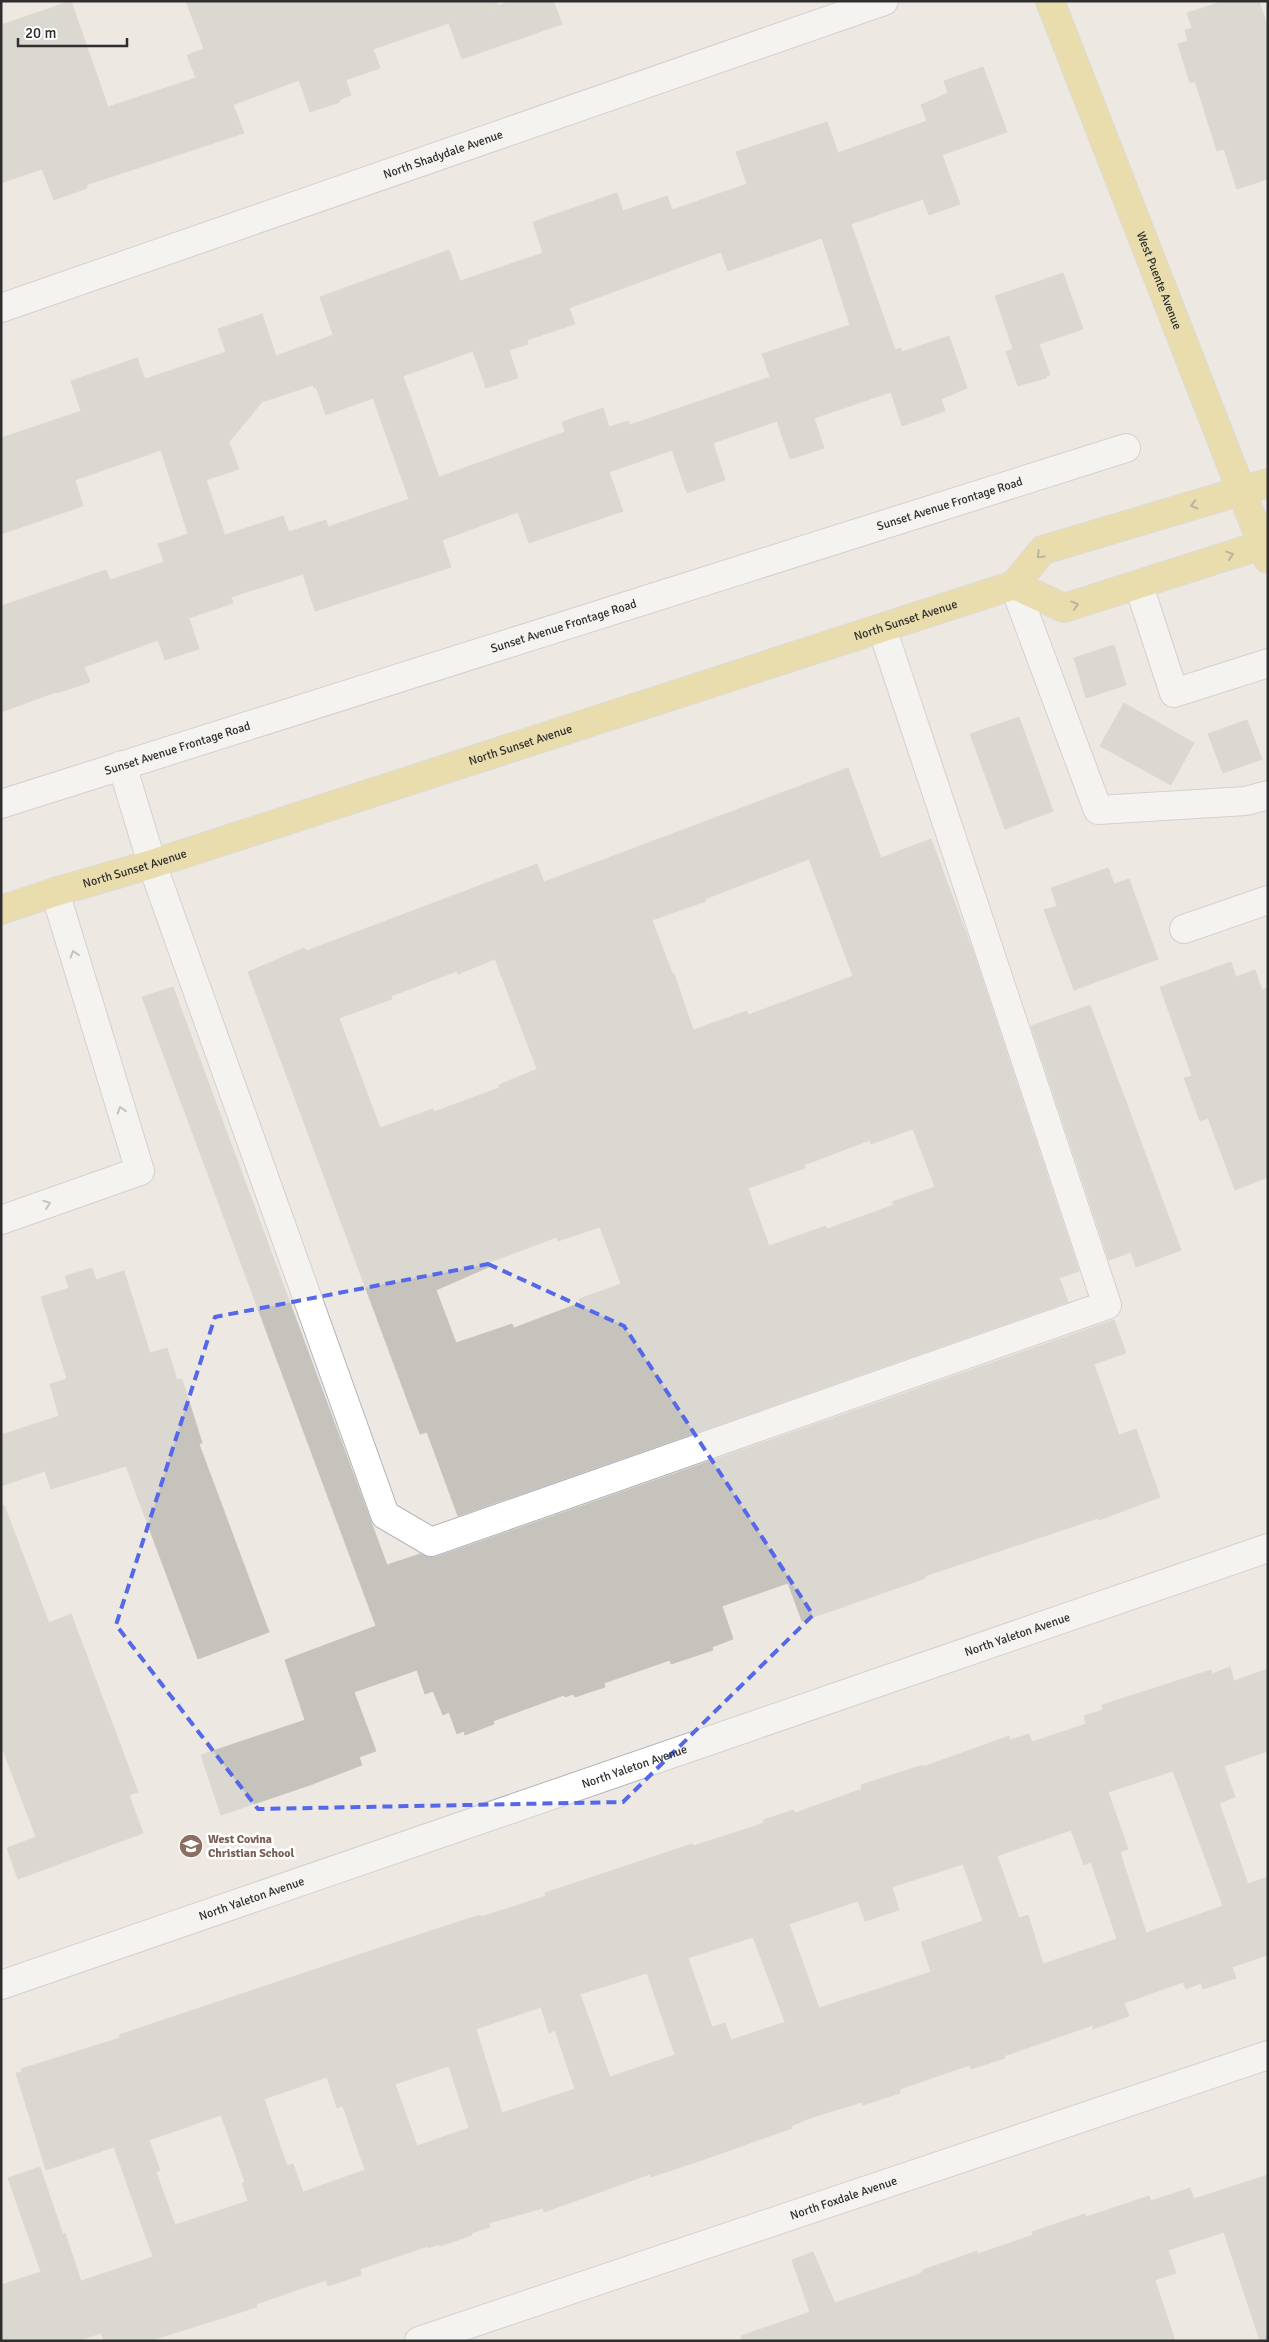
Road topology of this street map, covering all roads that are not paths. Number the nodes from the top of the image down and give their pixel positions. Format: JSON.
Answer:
{"nodes":[{"id":1,"x":884,"y":1,"type":"edge"},
{"id":2,"x":1050,"y":1,"type":"edge"},
{"id":3,"x":1,"y":308,"type":"edge"},
{"id":4,"x":1126,"y":448,"type":"dead end"},
{"id":5,"x":1268,"y":483,"type":"edge"},
{"id":6,"x":1241,"y":492,"type":"junction"},
{"id":7,"x":1266,"y":549,"type":"edge"},
{"id":8,"x":1014,"y":585,"type":"junction"},
{"id":9,"x":1139,"y":586,"type":"junction"},
{"id":10,"x":882,"y":628,"type":"junction"},
{"id":11,"x":1268,"y":663,"type":"edge"},
{"id":12,"x":122,"y":765,"type":"junction"},
{"id":13,"x":1268,"y":795,"type":"edge"},
{"id":14,"x":1,"y":804,"type":"edge"},
{"id":15,"x":152,"y":864,"type":"junction"},
{"id":16,"x":55,"y":892,"type":"junction"},
{"id":17,"x":1268,"y":900,"type":"edge"},
{"id":18,"x":14,"y":906,"type":"edge"},
{"id":19,"x":1184,"y":929,"type":"dead end"},
{"id":20,"x":1,"y":1220,"type":"edge"},
{"id":21,"x":1268,"y":1548,"type":"edge"},
{"id":22,"x":1,"y":1984,"type":"edge"},
{"id":23,"x":1268,"y":2055,"type":"edge"},
{"id":24,"x":418,"y":2341,"type":"edge"}],
"edges":[{"from":1,"to":3,"type":"street","name":"North Shadydale Avenue"},
{"from":2,"to":6,"type":"main road","name":"West Puente Avenue"},
{"from":4,"to":12,"type":"street","name":"Sunset Avenue Frontage Road"},
{"from":5,"to":6,"type":"main road"},
{"from":6,"to":7,"type":"main road","name":"West Puente Avenue"},
{"from":6,"to":8,"type":"main road","one_way":true},
{"from":9,"to":7,"type":"main road","one_way":true},
{"from":8,"to":9,"type":"main road","one_way":true},
{"from":8,"to":10,"type":"main road","name":"North Sunset Avenue"},
{"from":8,"to":13,"type":"street"},
{"from":9,"to":11,"type":"street"},
{"from":10,"to":15,"type":"main road","name":"North Sunset Avenue"},
{"from":10,"to":15,"type":"street"},
{"from":12,"to":14,"type":"street","name":"Sunset Avenue Frontage Road"},
{"from":12,"to":15,"type":"street"},
{"from":15,"to":16,"type":"main road","name":"North Sunset Avenue"},
{"from":16,"to":18,"type":"main road","name":"North Sunset Avenue"},
{"from":20,"to":16,"type":"street","one_way":true},
{"from":17,"to":19,"type":"street"},
{"from":21,"to":22,"type":"street","name":"North Yaleton Avenue"},
{"from":23,"to":24,"type":"street","name":"North Foxdale Avenue"}]}
